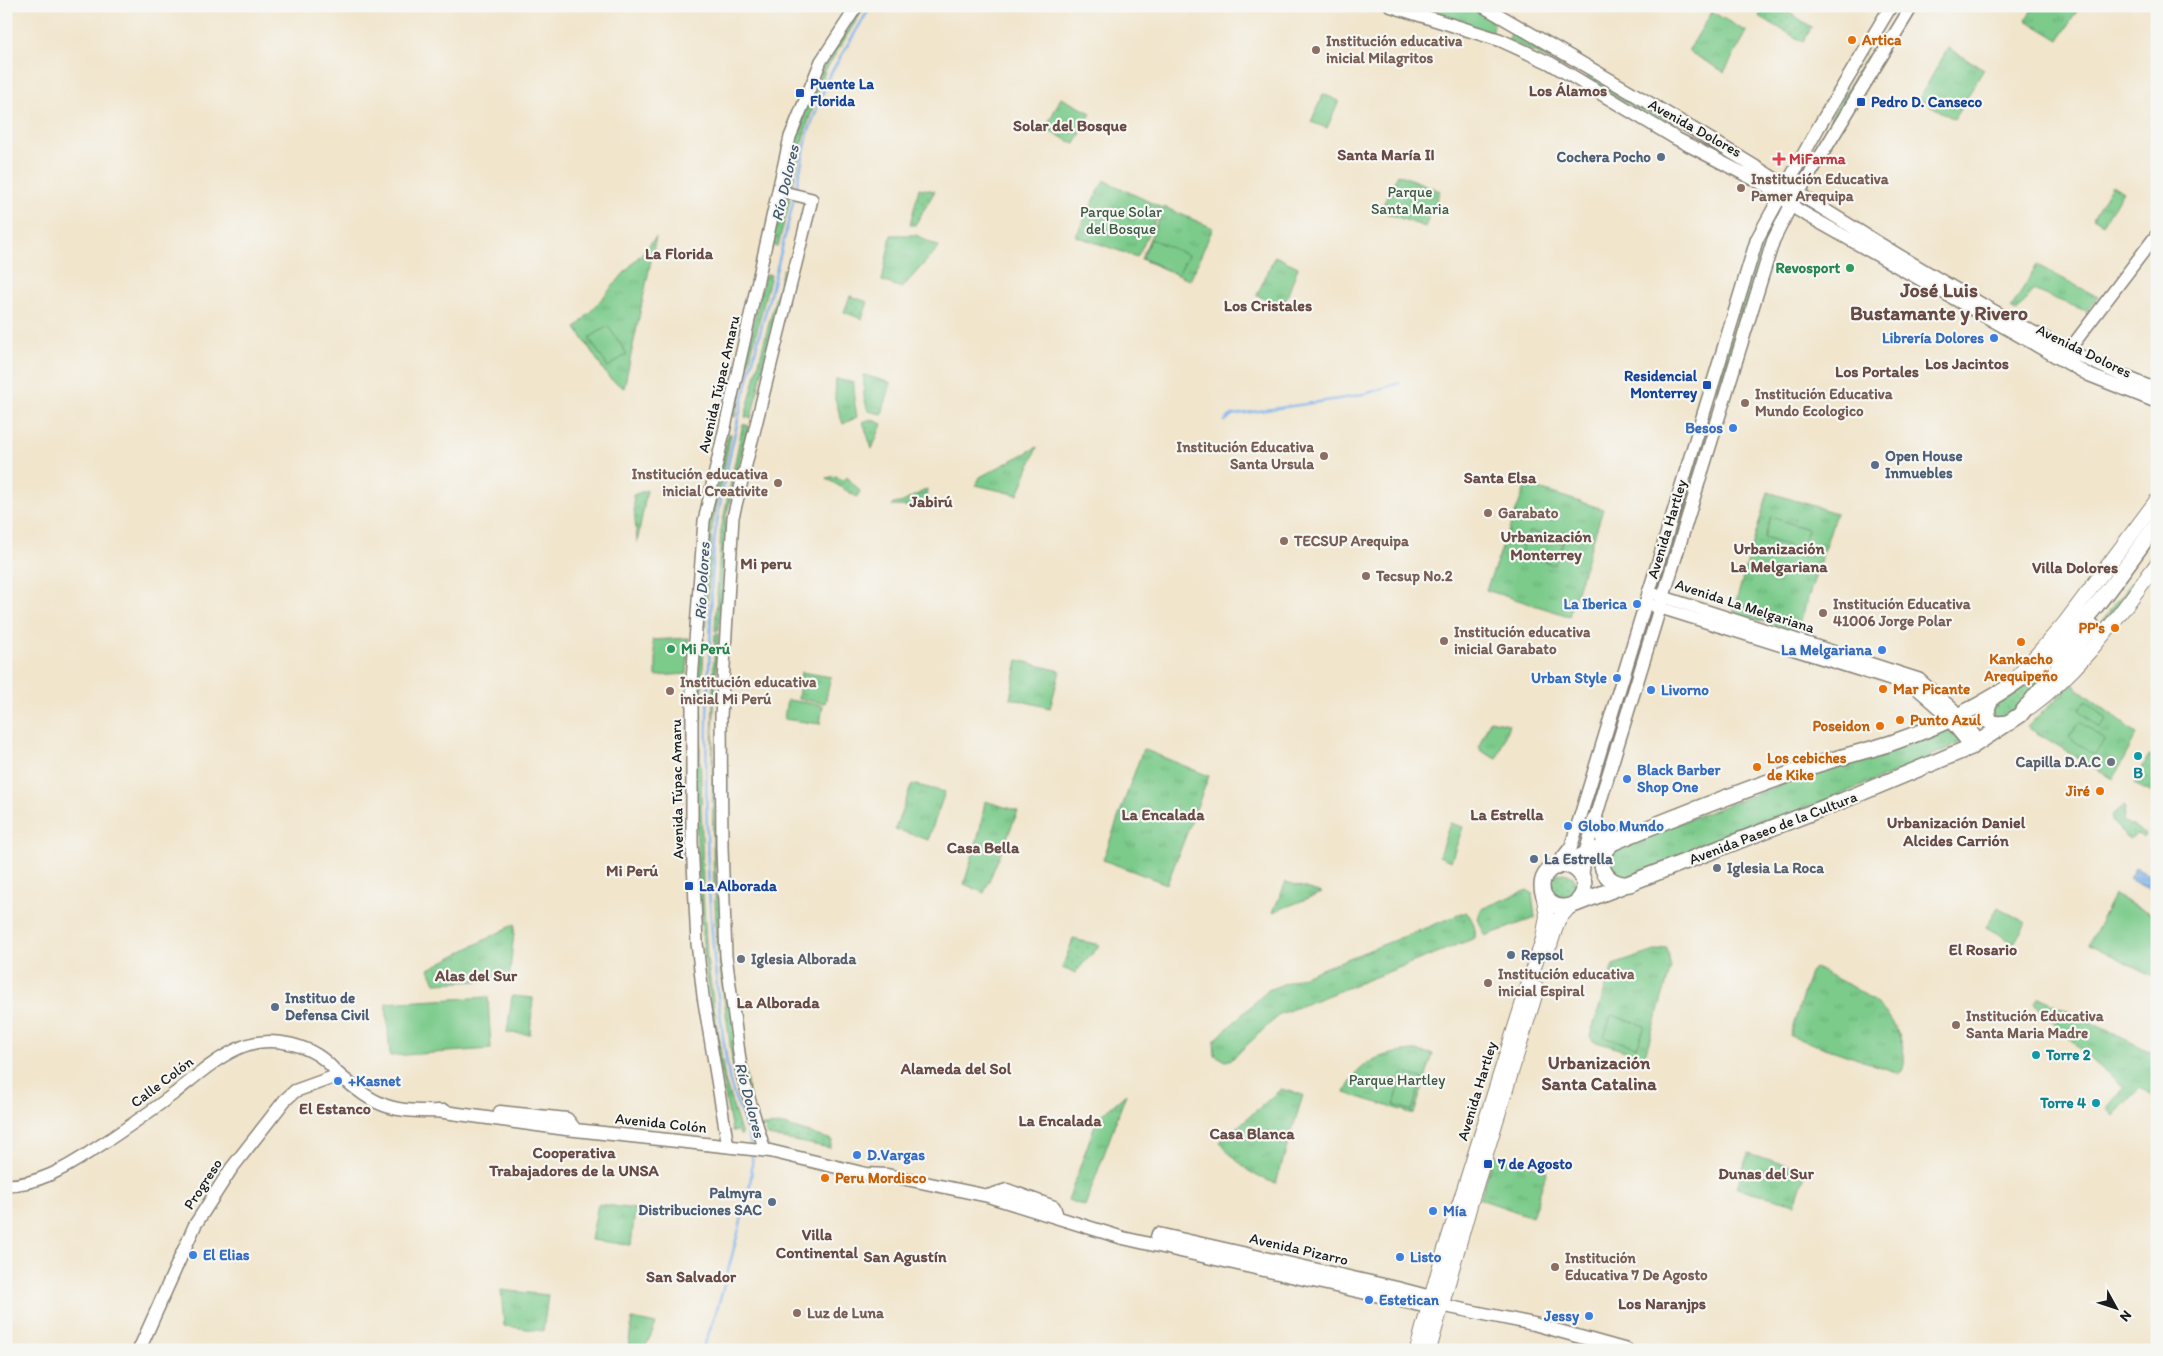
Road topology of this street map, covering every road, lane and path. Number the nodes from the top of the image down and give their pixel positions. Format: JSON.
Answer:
{"nodes":[{"id":1,"x":857,"y":6,"type":"edge"},
{"id":2,"x":1391,"y":6,"type":"edge"},
{"id":3,"x":1484,"y":6,"type":"edge"},
{"id":4,"x":1891,"y":6,"type":"edge"},
{"id":5,"x":1912,"y":6,"type":"edge"},
{"id":6,"x":1589,"y":69,"type":"junction"},
{"id":7,"x":1582,"y":81,"type":"junction"},
{"id":8,"x":1685,"y":124,"type":"junction"},
{"id":9,"x":1677,"y":139,"type":"junction"},
{"id":10,"x":1799,"y":161,"type":"junction"},
{"id":11,"x":1814,"y":169,"type":"junction"},
{"id":12,"x":781,"y":191,"type":"junction"},
{"id":13,"x":1783,"y":191,"type":"junction"},
{"id":14,"x":1794,"y":199,"type":"junction"},
{"id":15,"x":2157,"y":234,"type":"edge"},
{"id":16,"x":2069,"y":350,"type":"junction"},
{"id":17,"x":2157,"y":390,"type":"edge"},
{"id":18,"x":2157,"y":402,"type":"edge"},
{"id":19,"x":2157,"y":500,"type":"edge"},
{"id":20,"x":2157,"y":524,"type":"edge"},
{"id":21,"x":2157,"y":542,"type":"edge"},
{"id":22,"x":2157,"y":564,"type":"edge"},
{"id":23,"x":1647,"y":597,"type":"junction"},
{"id":24,"x":1661,"y":602,"type":"junction"},
{"id":25,"x":2011,"y":684,"type":"junction"},
{"id":26,"x":1992,"y":698,"type":"junction"},
{"id":27,"x":1954,"y":717,"type":"junction"},
{"id":28,"x":2014,"y":719,"type":"junction"},
{"id":29,"x":1976,"y":745,"type":"junction"},
{"id":30,"x":1595,"y":819,"type":"junction"},
{"id":31,"x":1619,"y":839,"type":"junction"},
{"id":32,"x":1585,"y":854,"type":"junction"},
{"id":33,"x":1556,"y":867,"type":"junction"},
{"id":34,"x":1582,"y":878,"type":"junction"},
{"id":35,"x":1630,"y":884,"type":"junction"},
{"id":36,"x":1543,"y":893,"type":"junction"},
{"id":37,"x":1571,"y":905,"type":"junction"},
{"id":38,"x":337,"y":1073,"type":"junction"},
{"id":39,"x":728,"y":1146,"type":"junction"},
{"id":40,"x":759,"y":1151,"type":"junction"},
{"id":41,"x":6,"y":1185,"type":"edge"},
{"id":42,"x":1433,"y":1303,"type":"junction"},
{"id":43,"x":139,"y":1350,"type":"edge"},
{"id":44,"x":1417,"y":1350,"type":"edge"},
{"id":45,"x":1429,"y":1350,"type":"edge"},
{"id":46,"x":1627,"y":1350,"type":"edge"}],
"edges":[{"from":1,"to":12,"type":"street","name":"Avenida Túpac Amaru"},
{"from":2,"to":7,"type":"main road","name":"Avenida Dolores"},
{"from":3,"to":6,"type":"main road","name":"Avenida Dolores"},
{"from":4,"to":10,"type":"main road","name":"Avenida Hartley"},
{"from":5,"to":11,"type":"main road","name":"Avenida Hartley"},
{"from":6,"to":7,"type":"main road"},
{"from":6,"to":8,"type":"main road","name":"Avenida Dolores"},
{"from":7,"to":9,"type":"main road","name":"Avenida Dolores"},
{"from":8,"to":9,"type":"main road"},
{"from":8,"to":13,"type":"main road","name":"Avenida Dolores"},
{"from":9,"to":13,"type":"main road","name":"Avenida Dolores"},
{"from":10,"to":11,"type":"main road"},
{"from":10,"to":13,"type":"main road","name":"Avenida Hartley"},
{"from":11,"to":14,"type":"main road","name":"Avenida Hartley"},
{"from":12,"to":39,"type":"street","name":"Avenida Túpac Amaru"},
{"from":12,"to":40,"type":"street"},
{"from":13,"to":14,"type":"main road","name":"Avenida Dolores"},
{"from":13,"to":23,"type":"main road","name":"Avenida Hartley"},
{"from":14,"to":16,"type":"main road","name":"Avenida Dolores"},
{"from":14,"to":18,"type":"main road","name":"Avenida Dolores"},
{"from":14,"to":24,"type":"main road","name":"Avenida Hartley"},
{"from":15,"to":16,"type":"street"},
{"from":16,"to":17,"type":"main road","name":"Avenida Dolores"},
{"from":19,"to":25,"type":"main road"},
{"from":20,"to":25,"type":"highway"},
{"from":21,"to":28,"type":"highway","name":"Avenida Paseo de la Cultura"},
{"from":22,"to":28,"type":"main road"},
{"from":23,"to":24,"type":"street","name":"Avenida La Melgariana"},
{"from":23,"to":33,"type":"main road","name":"Avenida Hartley"},
{"from":24,"to":27,"type":"street","name":"Avenida La Melgariana"},
{"from":24,"to":30,"type":"main road","name":"Avenida Hartley"},
{"from":25,"to":26,"type":"highway"},
{"from":26,"to":27,"type":"highway"},
{"from":26,"to":28,"type":"highway"},
{"from":27,"to":29,"type":"street","name":"Avenida La Melgariana"},
{"from":27,"to":31,"type":"highway"},
{"from":28,"to":29,"type":"highway","name":"Avenida Paseo de la Cultura"},
{"from":29,"to":35,"type":"highway","name":"Avenida Paseo de la Cultura"},
{"from":30,"to":31,"type":"highway"},
{"from":30,"to":32,"type":"main road","name":"Avenida Hartley"},
{"from":31,"to":32,"type":"highway"},
{"from":31,"to":35,"type":"highway"},
{"from":32,"to":33,"type":"highway"},
{"from":32,"to":34,"type":"main road","name":"Avenida Hartley"},
{"from":33,"to":34,"type":"highway"},
{"from":33,"to":36,"type":"highway"},
{"from":34,"to":37,"type":"highway"},
{"from":35,"to":37,"type":"highway","name":"Avenida Paseo de la Cultura"},
{"from":36,"to":37,"type":"highway"},
{"from":36,"to":42,"type":"main road","name":"Avenida Hartley"},
{"from":37,"to":42,"type":"main road","name":"Avenida Hartley"},
{"from":38,"to":39,"type":"main road","name":"Avenida Colón"},
{"from":38,"to":41,"type":"street","name":"Calle Colón"},
{"from":38,"to":43,"type":"main road","name":"Progreso"},
{"from":39,"to":40,"type":"main road","name":"Avenida Colón"},
{"from":40,"to":42,"type":"main road","name":"Avenida Pizarro"},
{"from":42,"to":44,"type":"main road"},
{"from":42,"to":45,"type":"main road"},
{"from":42,"to":46,"type":"main road","name":"Avenida Pizarro"}]}
